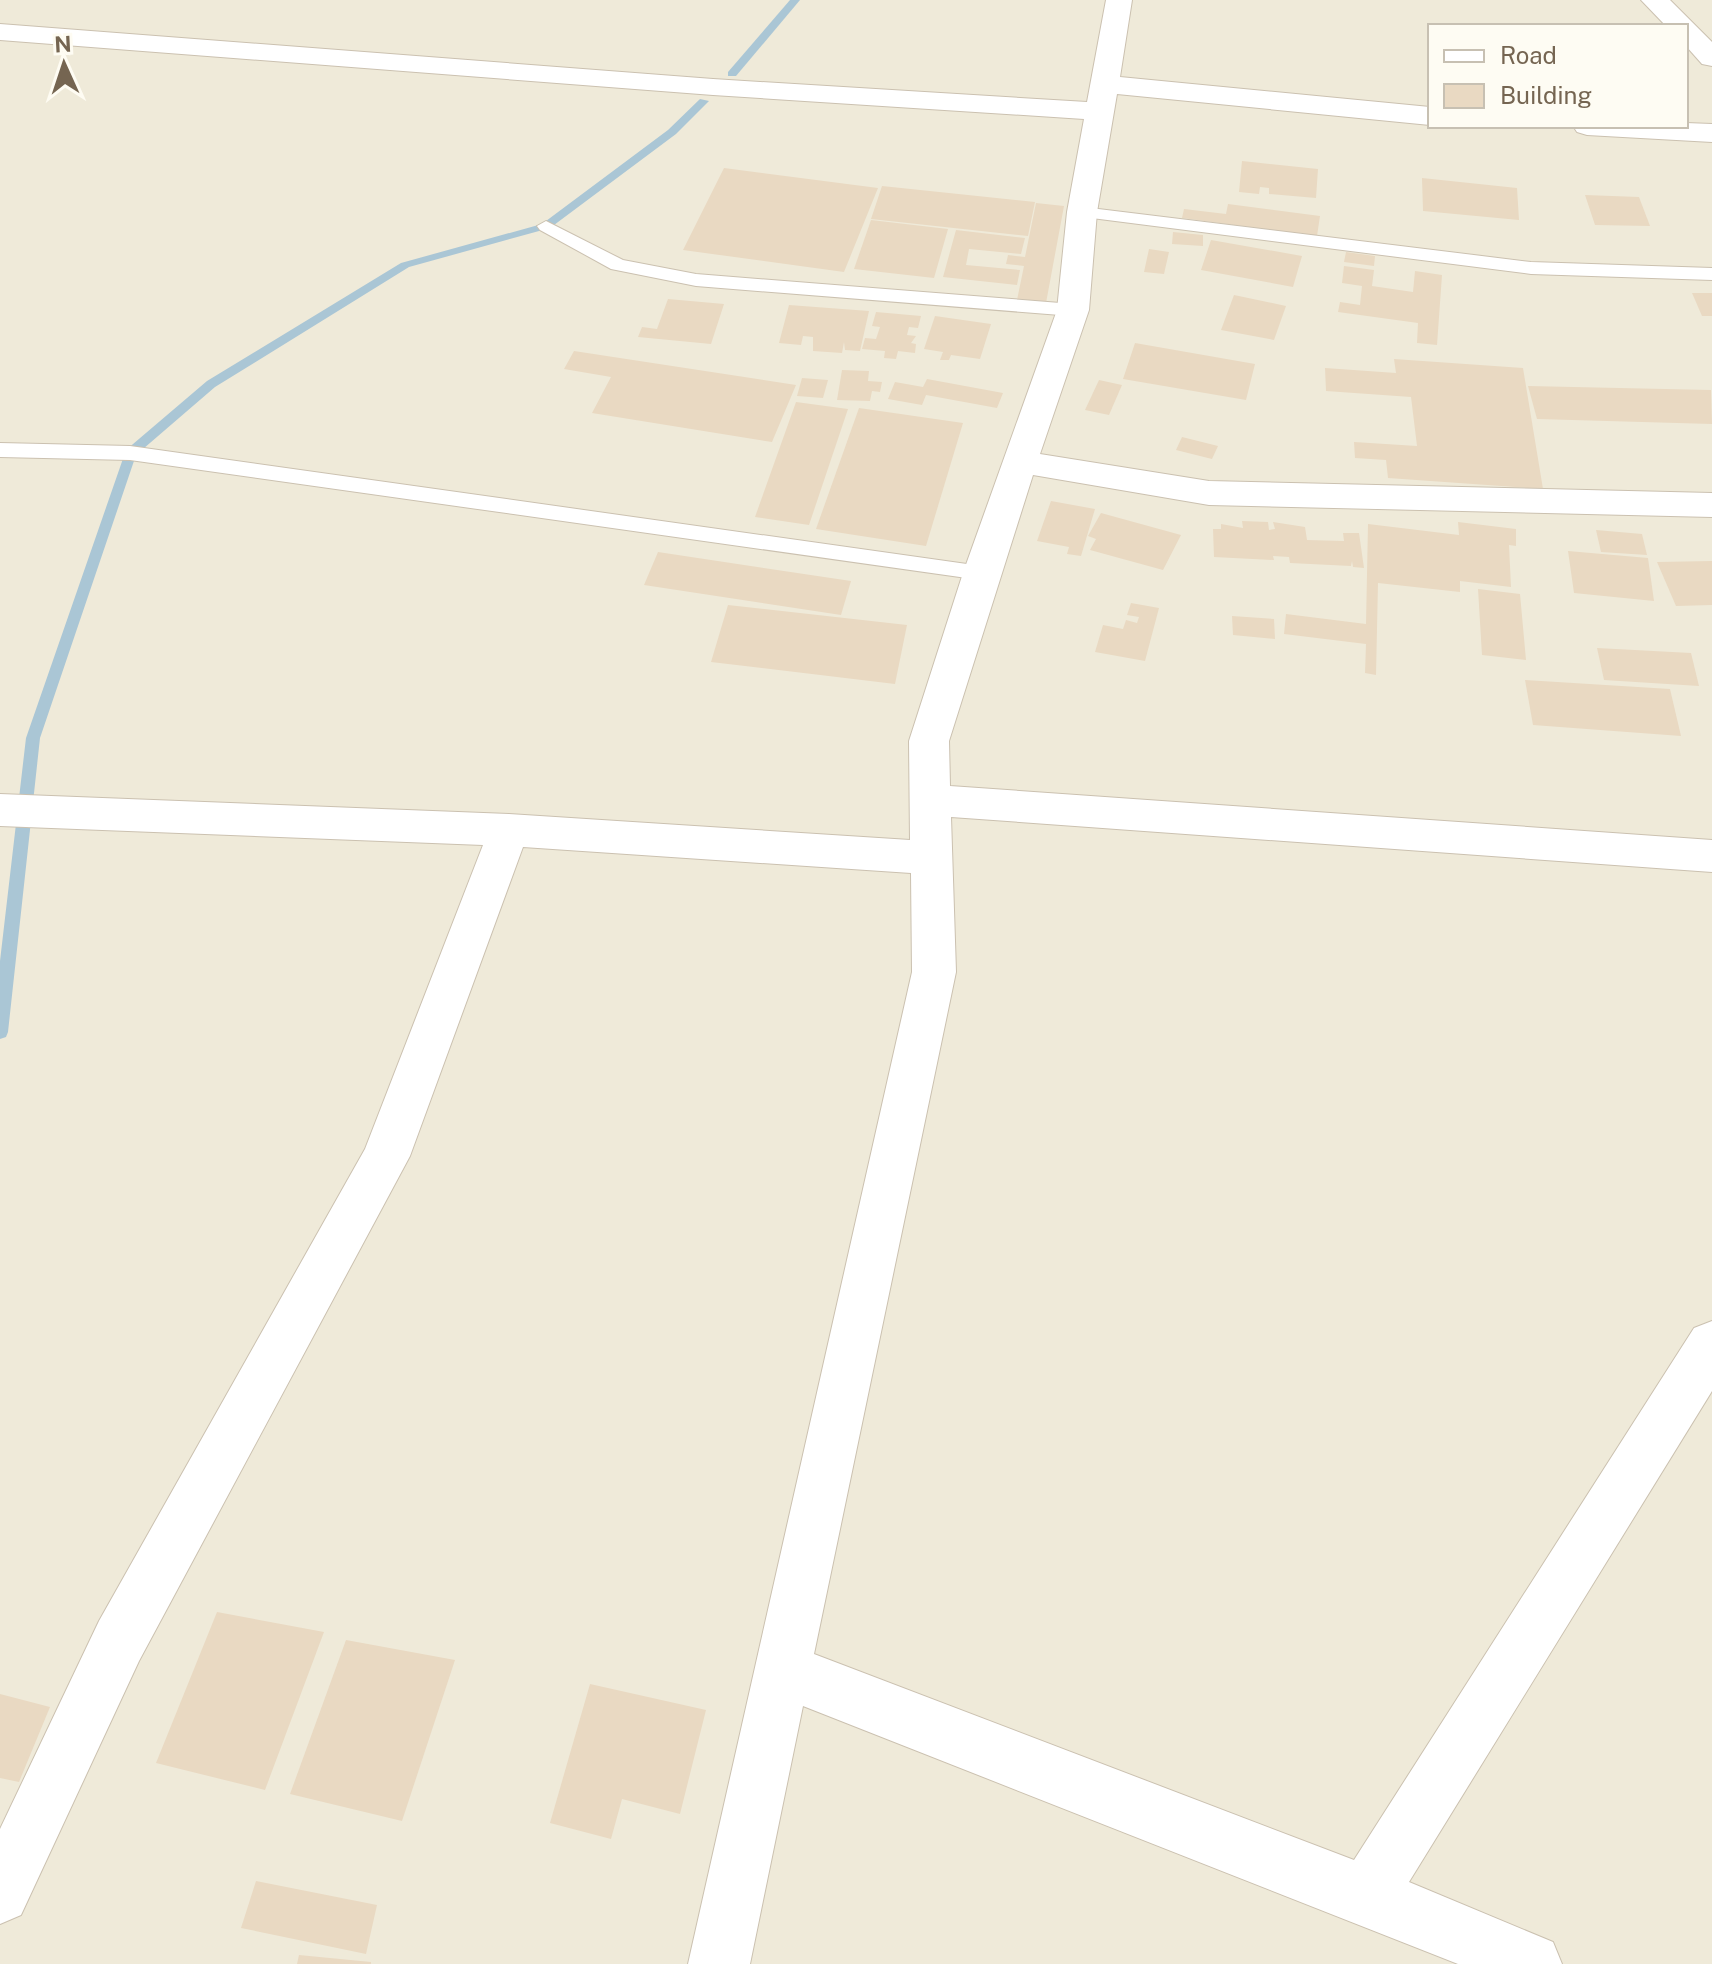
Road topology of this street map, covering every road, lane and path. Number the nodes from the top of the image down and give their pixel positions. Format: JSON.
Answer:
{"nodes":[{"id":1,"x":1119,"y":0,"type":"edge"},
{"id":2,"x":1654,"y":0,"type":"edge"},
{"id":3,"x":1680,"y":24,"type":"edge"},
{"id":4,"x":0,"y":32,"type":"edge"},
{"id":5,"x":1688,"y":32,"type":"edge"},
{"id":6,"x":1712,"y":58,"type":"edge"},
{"id":7,"x":1101,"y":98,"type":"junction"},
{"id":8,"x":1428,"y":116,"type":"edge"},
{"id":9,"x":1623,"y":128,"type":"edge"},
{"id":10,"x":1712,"y":133,"type":"edge"},
{"id":11,"x":1082,"y":212,"type":"junction"},
{"id":12,"x":546,"y":226,"type":"dead end"},
{"id":13,"x":1712,"y":274,"type":"edge"},
{"id":14,"x":1073,"y":310,"type":"junction"},
{"id":15,"x":0,"y":450,"type":"edge"},
{"id":16,"x":1022,"y":462,"type":"junction"},
{"id":17,"x":1712,"y":505,"type":"edge"},
{"id":18,"x":981,"y":573,"type":"junction"},
{"id":19,"x":931,"y":800,"type":"junction"},
{"id":20,"x":0,"y":810,"type":"edge"},
{"id":21,"x":509,"y":830,"type":"junction"},
{"id":22,"x":1712,"y":856,"type":"edge"},
{"id":23,"x":932,"y":858,"type":"junction"},
{"id":24,"x":1712,"y":1345,"type":"edge"},
{"id":25,"x":783,"y":1670,"type":"junction"},
{"id":26,"x":0,"y":1894,"type":"edge"},
{"id":27,"x":1367,"y":1895,"type":"junction"},
{"id":28,"x":719,"y":1964,"type":"edge"},
{"id":29,"x":1531,"y":1964,"type":"edge"}],
"edges":[{"from":1,"to":7,"type":"street"},
{"from":2,"to":3,"type":"street"},
{"from":4,"to":7,"type":"street"},
{"from":5,"to":6,"type":"street"},
{"from":7,"to":8,"type":"street"},
{"from":7,"to":11,"type":"street"},
{"from":9,"to":10,"type":"street"},
{"from":11,"to":13,"type":"lane"},
{"from":11,"to":14,"type":"street"},
{"from":12,"to":14,"type":"lane"},
{"from":14,"to":16,"type":"street"},
{"from":15,"to":18,"type":"lane"},
{"from":16,"to":17,"type":"street"},
{"from":16,"to":18,"type":"street"},
{"from":18,"to":19,"type":"street"},
{"from":19,"to":22,"type":"street"},
{"from":19,"to":23,"type":"street"},
{"from":20,"to":21,"type":"street"},
{"from":21,"to":23,"type":"street"},
{"from":21,"to":26,"type":"street"},
{"from":23,"to":25,"type":"street"},
{"from":24,"to":27,"type":"street"},
{"from":25,"to":27,"type":"street"},
{"from":25,"to":28,"type":"street"},
{"from":27,"to":29,"type":"street"}]}
